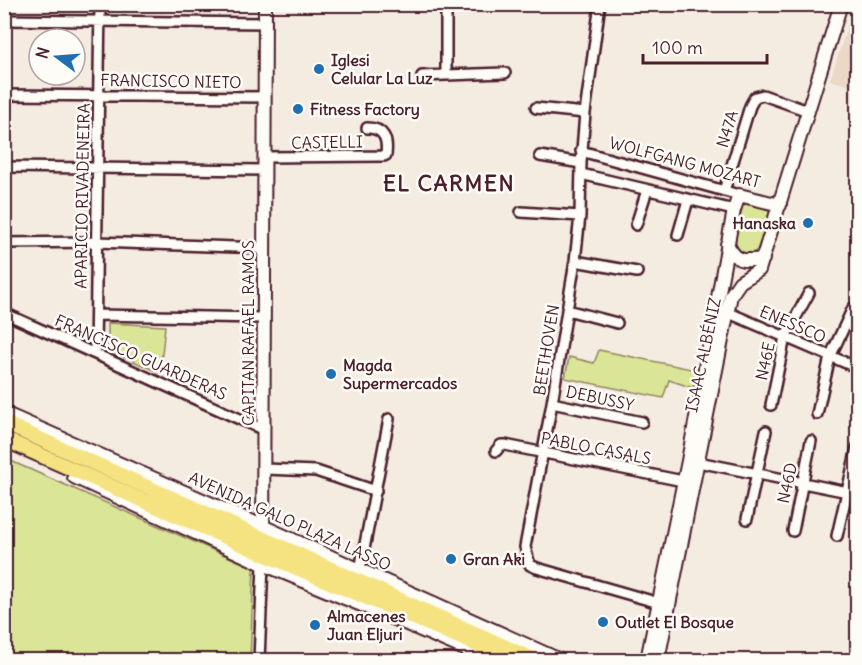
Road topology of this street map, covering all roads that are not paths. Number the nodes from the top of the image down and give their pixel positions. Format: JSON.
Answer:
{"nodes":[{"id":1,"x":100,"y":4,"type":"edge"},
{"id":2,"x":265,"y":4,"type":"edge"},
{"id":3,"x":446,"y":4,"type":"edge"},
{"id":4,"x":600,"y":4,"type":"edge"},
{"id":5,"x":841,"y":4,"type":"edge"},
{"id":6,"x":4,"y":20,"type":"edge"},
{"id":7,"x":99,"y":21,"type":"junction"},
{"id":8,"x":266,"y":23,"type":"junction"},
{"id":9,"x":505,"y":73,"type":"dead end"},
{"id":10,"x":446,"y":75,"type":"junction"},
{"id":11,"x":422,"y":76,"type":"dead end"},
{"id":12,"x":98,"y":95,"type":"junction"},
{"id":13,"x":4,"y":96,"type":"edge"},
{"id":14,"x":265,"y":97,"type":"junction"},
{"id":15,"x":536,"y":108,"type":"dead end"},
{"id":16,"x":808,"y":111,"type":"junction"},
{"id":17,"x":585,"y":112,"type":"junction"},
{"id":18,"x":367,"y":128,"type":"dead end"},
{"id":19,"x":581,"y":152,"type":"junction"},
{"id":20,"x":540,"y":156,"type":"dead end"},
{"id":21,"x":581,"y":163,"type":"junction"},
{"id":22,"x":264,"y":164,"type":"junction"},
{"id":23,"x":4,"y":167,"type":"edge"},
{"id":24,"x":98,"y":169,"type":"junction"},
{"id":25,"x":581,"y":174,"type":"junction"},
{"id":26,"x":646,"y":190,"type":"junction"},
{"id":27,"x":724,"y":190,"type":"junction"},
{"id":28,"x":739,"y":195,"type":"junction"},
{"id":29,"x":688,"y":200,"type":"junction"},
{"id":30,"x":780,"y":205,"type":"junction"},
{"id":31,"x":734,"y":210,"type":"junction"},
{"id":32,"x":521,"y":212,"type":"dead end"},
{"id":33,"x":580,"y":216,"type":"junction"},
{"id":34,"x":636,"y":225,"type":"dead end"},
{"id":35,"x":678,"y":235,"type":"dead end"},
{"id":36,"x":97,"y":242,"type":"junction"},
{"id":37,"x":4,"y":243,"type":"edge"},
{"id":38,"x":727,"y":244,"type":"junction"},
{"id":39,"x":264,"y":248,"type":"junction"},
{"id":40,"x":763,"y":258,"type":"junction"},
{"id":41,"x":575,"y":261,"type":"junction"},
{"id":42,"x":637,"y":272,"type":"dead end"},
{"id":43,"x":809,"y":293,"type":"dead end"},
{"id":44,"x":853,"y":309,"type":"dead end"},
{"id":45,"x":567,"y":310,"type":"junction"},
{"id":46,"x":722,"y":310,"type":"junction"},
{"id":47,"x":4,"y":313,"type":"edge"},
{"id":48,"x":96,"y":315,"type":"junction"},
{"id":49,"x":263,"y":318,"type":"junction"},
{"id":50,"x":617,"y":323,"type":"dead end"},
{"id":51,"x":785,"y":337,"type":"junction"},
{"id":52,"x":95,"y":352,"type":"junction"},
{"id":53,"x":830,"y":357,"type":"junction"},
{"id":54,"x":858,"y":368,"type":"edge"},
{"id":55,"x":552,"y":403,"type":"junction"},
{"id":56,"x":771,"y":405,"type":"dead end"},
{"id":57,"x":4,"y":413,"type":"edge"},
{"id":58,"x":817,"y":414,"type":"dead end"},
{"id":59,"x":389,"y":419,"type":"dead end"},
{"id":60,"x":642,"y":422,"type":"dead end"},
{"id":61,"x":4,"y":423,"type":"edge"},
{"id":62,"x":264,"y":430,"type":"junction"},
{"id":63,"x":766,"y":431,"type":"dead end"},
{"id":64,"x":4,"y":439,"type":"edge"},
{"id":65,"x":811,"y":441,"type":"dead end"},
{"id":66,"x":4,"y":446,"type":"edge"},
{"id":67,"x":857,"y":447,"type":"edge"},
{"id":68,"x":496,"y":451,"type":"dead end"},
{"id":69,"x":543,"y":453,"type":"junction"},
{"id":70,"x":693,"y":461,"type":"junction"},
{"id":71,"x":265,"y":469,"type":"junction"},
{"id":72,"x":758,"y":474,"type":"junction"},
{"id":73,"x":689,"y":482,"type":"junction"},
{"id":74,"x":803,"y":483,"type":"junction"},
{"id":75,"x":376,"y":491,"type":"junction"},
{"id":76,"x":847,"y":492,"type":"junction"},
{"id":77,"x":858,"y":494,"type":"edge"},
{"id":78,"x":747,"y":519,"type":"dead end"},
{"id":79,"x":793,"y":531,"type":"dead end"},
{"id":80,"x":264,"y":532,"type":"junction"},
{"id":81,"x":837,"y":536,"type":"dead end"},
{"id":82,"x":264,"y":559,"type":"junction"},
{"id":83,"x":360,"y":570,"type":"junction"},
{"id":84,"x":659,"y":603,"type":"junction"},
{"id":85,"x":259,"y":660,"type":"edge"},
{"id":86,"x":490,"y":660,"type":"edge"},
{"id":87,"x":513,"y":660,"type":"edge"},
{"id":88,"x":535,"y":660,"type":"edge"},
{"id":89,"x":560,"y":660,"type":"edge"},
{"id":90,"x":647,"y":660,"type":"edge"},
{"id":91,"x":658,"y":660,"type":"edge"}],
"edges":[{"from":1,"to":7,"type":"street","name":"APARICIO RIVADENEIRA"},
{"from":2,"to":8,"type":"street","name":"CAPITAN RAFAEL RAMOS"},
{"from":3,"to":10,"type":"street"},
{"from":4,"to":17,"type":"street","name":"BEETHOVEN"},
{"from":5,"to":16,"type":"street","name":"ISAAC ALBÉNIZ"},
{"from":6,"to":7,"type":"street"},
{"from":7,"to":8,"type":"street"},
{"from":7,"to":12,"type":"street","name":"APARICIO RIVADENEIRA"},
{"from":8,"to":14,"type":"street","name":"CAPITAN RAFAEL RAMOS"},
{"from":9,"to":10,"type":"street"},
{"from":10,"to":11,"type":"street"},
{"from":12,"to":13,"type":"street","name":"FRANCISCO NIETO"},
{"from":12,"to":14,"type":"street","name":"FRANCISCO NIETO"},
{"from":12,"to":24,"type":"street","name":"APARICIO RIVADENEIRA"},
{"from":14,"to":22,"type":"street","name":"CAPITAN RAFAEL RAMOS"},
{"from":15,"to":17,"type":"street"},
{"from":16,"to":27,"type":"street","name":"N47A"},
{"from":16,"to":30,"type":"street","name":"ISAAC ALBÉNIZ"},
{"from":17,"to":19,"type":"street","name":"BEETHOVEN"},
{"from":18,"to":22,"type":"street","name":"CASTELLI"},
{"from":19,"to":21,"type":"street","name":"BEETHOVEN"},
{"from":19,"to":27,"type":"street","name":"WOLFGANG MOZART"},
{"from":20,"to":21,"type":"street"},
{"from":21,"to":25,"type":"street","name":"BEETHOVEN"},
{"from":22,"to":24,"type":"street"},
{"from":22,"to":39,"type":"street","name":"CAPITAN RAFAEL RAMOS"},
{"from":23,"to":24,"type":"street"},
{"from":24,"to":36,"type":"street","name":"APARICIO RIVADENEIRA"},
{"from":25,"to":26,"type":"street","name":"WOLFGANG MOZART"},
{"from":25,"to":33,"type":"street","name":"BEETHOVEN"},
{"from":26,"to":29,"type":"street","name":"WOLFGANG MOZART"},
{"from":26,"to":34,"type":"street"},
{"from":27,"to":28,"type":"street","name":"WOLFGANG MOZART"},
{"from":28,"to":30,"type":"street","name":"WOLFGANG MOZART"},
{"from":28,"to":31,"type":"street","name":"ISAAC ALBÉNIZ"},
{"from":29,"to":31,"type":"street","name":"WOLFGANG MOZART"},
{"from":29,"to":35,"type":"street"},
{"from":30,"to":40,"type":"street","name":"ISAAC ALBÉNIZ"},
{"from":31,"to":38,"type":"street","name":"ISAAC ALBÉNIZ"},
{"from":32,"to":33,"type":"street"},
{"from":33,"to":41,"type":"street","name":"BEETHOVEN"},
{"from":36,"to":37,"type":"street"},
{"from":36,"to":39,"type":"street"},
{"from":36,"to":48,"type":"street","name":"APARICIO RIVADENEIRA"},
{"from":38,"to":40,"type":"street"},
{"from":38,"to":46,"type":"street","name":"ISAAC ALBÉNIZ"},
{"from":39,"to":49,"type":"street","name":"CAPITAN RAFAEL RAMOS"},
{"from":40,"to":46,"type":"street","name":"ISAAC ALBÉNIZ"},
{"from":41,"to":42,"type":"street"},
{"from":41,"to":45,"type":"street","name":"BEETHOVEN"},
{"from":43,"to":51,"type":"street","name":"N46E"},
{"from":44,"to":53,"type":"street"},
{"from":45,"to":50,"type":"street"},
{"from":45,"to":55,"type":"street","name":"BEETHOVEN"},
{"from":46,"to":51,"type":"street","name":"ENESSCO"},
{"from":46,"to":70,"type":"street","name":"ISAAC ALBÉNIZ"},
{"from":47,"to":52,"type":"street","name":"FRANCISCO GUARDERAS"},
{"from":48,"to":49,"type":"street"},
{"from":48,"to":52,"type":"street","name":"APARICIO RIVADENEIRA"},
{"from":49,"to":62,"type":"street","name":"CAPITAN RAFAEL RAMOS"},
{"from":51,"to":53,"type":"street","name":"ENESSCO"},
{"from":51,"to":56,"type":"street","name":"N46E"},
{"from":52,"to":62,"type":"street","name":"FRANCISCO GUARDERAS"},
{"from":53,"to":54,"type":"street","name":"ENESSCO"},
{"from":53,"to":58,"type":"street"},
{"from":55,"to":60,"type":"street","name":"DEBUSSY"},
{"from":55,"to":69,"type":"street","name":"BEETHOVEN"},
{"from":57,"to":80,"type":"street","name":"AVENIDA GALO PLAZA LASSO"},
{"from":59,"to":75,"type":"street"},
{"from":61,"to":80,"type":"main road","name":"AVENIDA GALO PLAZA LASSO"},
{"from":62,"to":71,"type":"street","name":"CAPITAN RAFAEL RAMOS"},
{"from":63,"to":72,"type":"street"},
{"from":64,"to":82,"type":"main road"},
{"from":65,"to":74,"type":"street","name":"N46D"},
{"from":66,"to":82,"type":"street"},
{"from":67,"to":76,"type":"street"},
{"from":68,"to":69,"type":"street","name":"PABLO CASALS"},
{"from":69,"to":73,"type":"street","name":"PABLO CASALS"},
{"from":69,"to":84,"type":"street","name":"BEETHOVEN"},
{"from":70,"to":72,"type":"street"},
{"from":70,"to":73,"type":"street","name":"ISAAC ALBÉNIZ"},
{"from":71,"to":75,"type":"street"},
{"from":71,"to":80,"type":"street","name":"CAPITAN RAFAEL RAMOS"},
{"from":72,"to":74,"type":"street"},
{"from":72,"to":78,"type":"street"},
{"from":73,"to":84,"type":"street","name":"ISAAC ALBÉNIZ"},
{"from":73,"to":91,"type":"street","name":"ISAAC ALBÉNIZ"},
{"from":74,"to":76,"type":"street"},
{"from":74,"to":79,"type":"street","name":"N46D"},
{"from":75,"to":83,"type":"street"},
{"from":76,"to":77,"type":"street"},
{"from":76,"to":81,"type":"street"},
{"from":80,"to":82,"type":"street","name":"CAPITAN RAFAEL RAMOS"},
{"from":80,"to":83,"type":"street","name":"AVENIDA GALO PLAZA LASSO"},
{"from":80,"to":88,"type":"main road","name":"AVENIDA GALO PLAZA LASSO"},
{"from":82,"to":85,"type":"street","name":"CAPITAN RAFAEL RAMOS"},
{"from":82,"to":86,"type":"street"},
{"from":82,"to":87,"type":"main road"},
{"from":83,"to":89,"type":"street","name":"AVENIDA GALO PLAZA LASSO"},
{"from":84,"to":90,"type":"street","name":"ISAAC ALBÉNIZ"}]}
